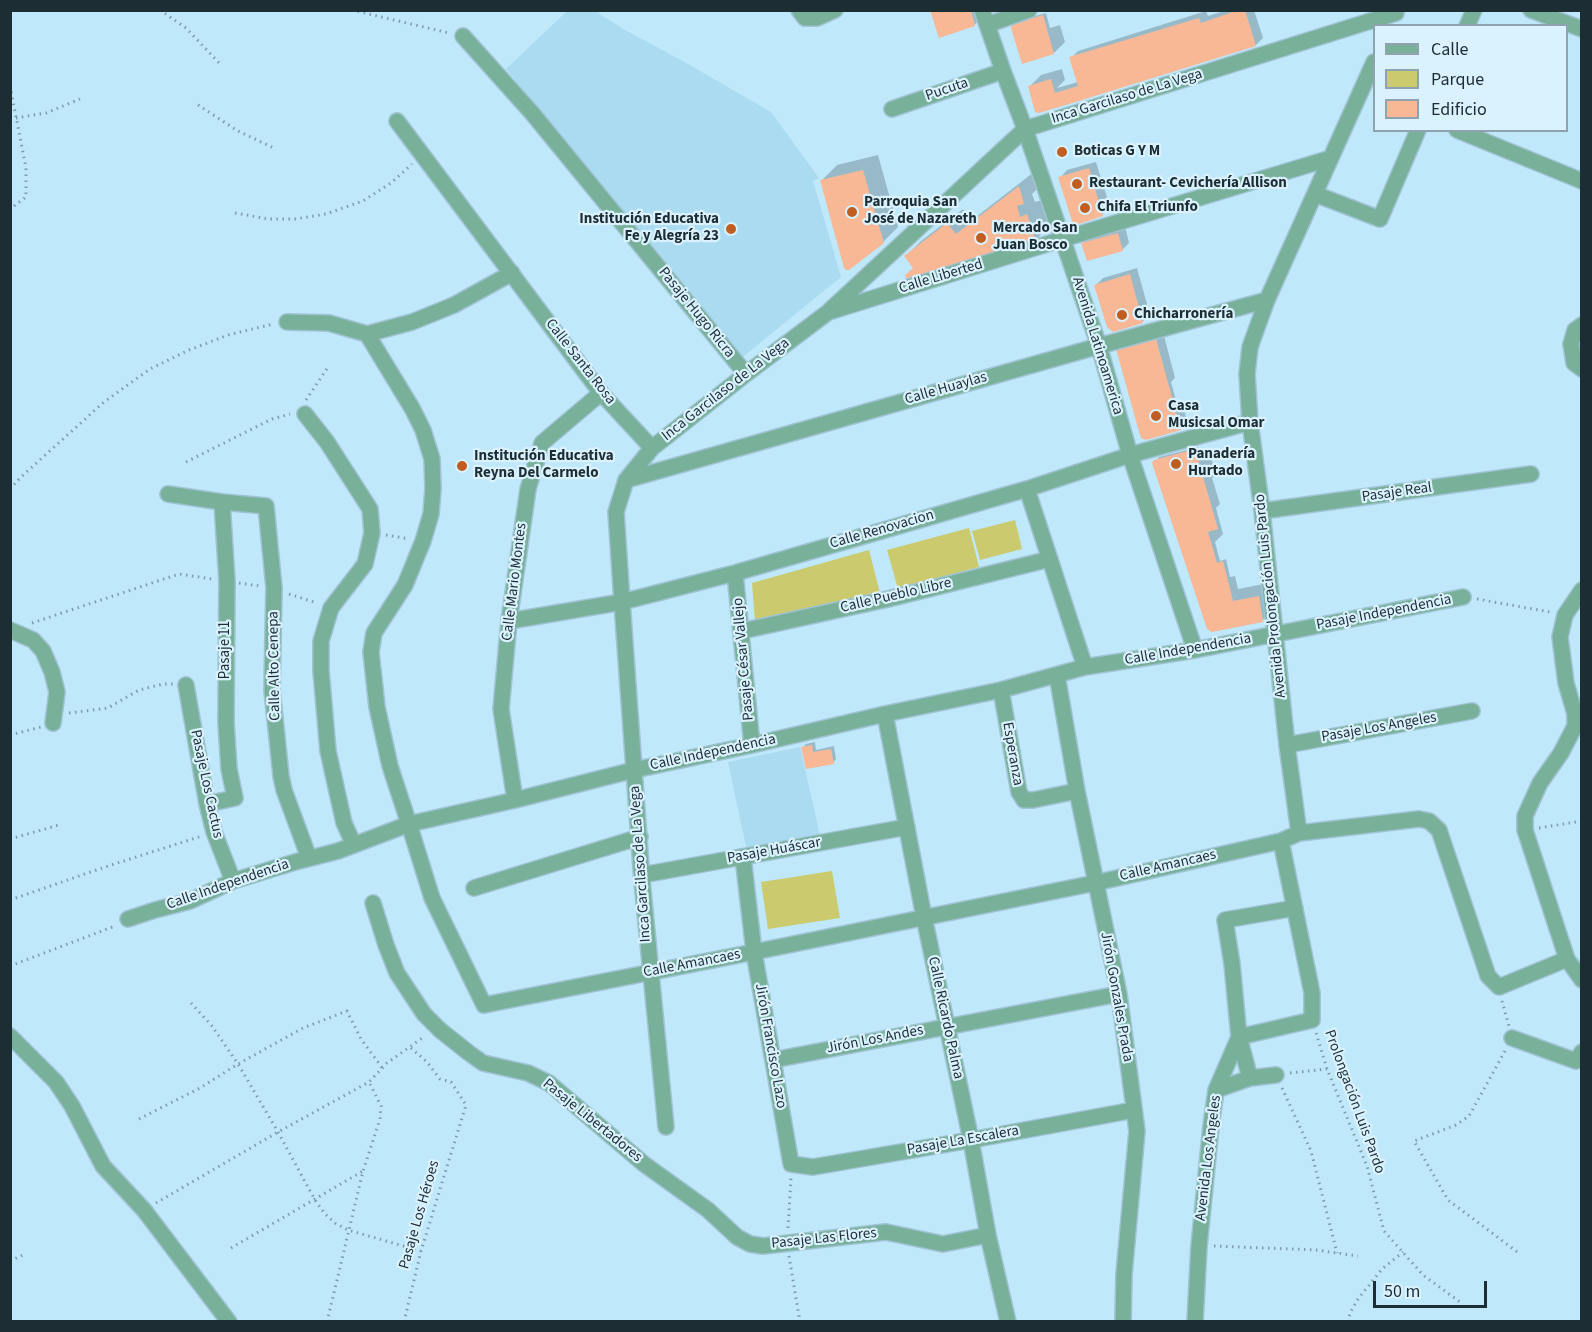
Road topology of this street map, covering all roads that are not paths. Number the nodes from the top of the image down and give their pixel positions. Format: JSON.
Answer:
{"nodes":[{"id":1,"x":835,"y":10,"type":"edge"},
{"id":2,"x":1029,"y":10,"type":"edge"},
{"id":3,"x":1474,"y":10,"type":"edge"},
{"id":4,"x":1531,"y":10,"type":"edge"},
{"id":5,"x":802,"y":14,"type":"edge"},
{"id":6,"x":1395,"y":16,"type":"edge"},
{"id":7,"x":985,"y":17,"type":"edge"},
{"id":8,"x":1468,"y":24,"type":"edge"},
{"id":9,"x":1568,"y":24,"type":"edge"},
{"id":10,"x":463,"y":36,"type":"road end"},
{"id":11,"x":1373,"y":68,"type":"edge"},
{"id":12,"x":1003,"y":71,"type":"junction"},
{"id":13,"x":1368,"y":95,"type":"edge"},
{"id":14,"x":892,"y":109,"type":"dead end"},
{"id":15,"x":397,"y":121,"type":"dead end"},
{"id":16,"x":1025,"y":129,"type":"junction"},
{"id":17,"x":1417,"y":132,"type":"edge"},
{"id":18,"x":1462,"y":132,"type":"edge"},
{"id":19,"x":1331,"y":158,"type":"junction"},
{"id":20,"x":1581,"y":181,"type":"edge"},
{"id":21,"x":1315,"y":194,"type":"junction"},
{"id":22,"x":1063,"y":239,"type":"junction"},
{"id":23,"x":512,"y":273,"type":"junction"},
{"id":24,"x":1267,"y":300,"type":"junction"},
{"id":25,"x":827,"y":313,"type":"junction"},
{"id":26,"x":287,"y":322,"type":"road end"},
{"id":27,"x":1581,"y":325,"type":"edge"},
{"id":28,"x":367,"y":334,"type":"junction"},
{"id":29,"x":1099,"y":346,"type":"junction"},
{"id":30,"x":1581,"y":369,"type":"edge"},
{"id":31,"x":746,"y":374,"type":"junction"},
{"id":32,"x":601,"y":393,"type":"junction"},
{"id":33,"x":305,"y":414,"type":"road end"},
{"id":34,"x":1250,"y":422,"type":"junction"},
{"id":35,"x":652,"y":448,"type":"junction"},
{"id":36,"x":1130,"y":455,"type":"junction"},
{"id":37,"x":1531,"y":474,"type":"dead end"},
{"id":38,"x":626,"y":480,"type":"junction"},
{"id":39,"x":1027,"y":489,"type":"junction"},
{"id":40,"x":168,"y":494,"type":"dead end"},
{"id":41,"x":222,"y":502,"type":"junction"},
{"id":42,"x":1262,"y":511,"type":"junction"},
{"id":43,"x":1050,"y":559,"type":"junction"},
{"id":44,"x":735,"y":573,"type":"junction"},
{"id":45,"x":1581,"y":590,"type":"edge"},
{"id":46,"x":1463,"y":597,"type":"road end"},
{"id":47,"x":622,"y":602,"type":"junction"},
{"id":48,"x":509,"y":621,"type":"junction"},
{"id":49,"x":16,"y":628,"type":"edge"},
{"id":50,"x":742,"y":632,"type":"junction"},
{"id":51,"x":1274,"y":634,"type":"junction"},
{"id":52,"x":1195,"y":650,"type":"junction"},
{"id":53,"x":1085,"y":668,"type":"junction"},
{"id":54,"x":1057,"y":675,"type":"junction"},
{"id":55,"x":186,"y":685,"type":"road end"},
{"id":56,"x":1001,"y":690,"type":"junction"},
{"id":57,"x":1472,"y":711,"type":"dead end"},
{"id":58,"x":885,"y":714,"type":"junction"},
{"id":59,"x":54,"y":719,"type":"road end"},
{"id":60,"x":752,"y":745,"type":"junction"},
{"id":61,"x":1287,"y":745,"type":"junction"},
{"id":62,"x":634,"y":770,"type":"junction"},
{"id":63,"x":1077,"y":791,"type":"junction"},
{"id":64,"x":515,"y":800,"type":"junction"},
{"id":65,"x":207,"y":804,"type":"junction"},
{"id":66,"x":409,"y":824,"type":"junction"},
{"id":67,"x":907,"y":827,"type":"junction"},
{"id":68,"x":1299,"y":833,"type":"junction"},
{"id":69,"x":640,"y":837,"type":"junction"},
{"id":70,"x":1281,"y":840,"type":"junction"},
{"id":71,"x":354,"y":845,"type":"junction"},
{"id":72,"x":743,"y":857,"type":"junction"},
{"id":73,"x":309,"y":858,"type":"junction"},
{"id":74,"x":642,"y":875,"type":"junction"},
{"id":75,"x":233,"y":881,"type":"junction"},
{"id":76,"x":1095,"y":883,"type":"junction"},
{"id":77,"x":474,"y":888,"type":"dead end"},
{"id":78,"x":374,"y":903,"type":"dead end"},
{"id":79,"x":1294,"y":908,"type":"junction"},
{"id":80,"x":924,"y":917,"type":"junction"},
{"id":81,"x":128,"y":920,"type":"road end"},
{"id":82,"x":754,"y":952,"type":"junction"},
{"id":83,"x":1567,"y":959,"type":"junction"},
{"id":84,"x":650,"y":972,"type":"junction"},
{"id":85,"x":1581,"y":980,"type":"edge"},
{"id":86,"x":1119,"y":994,"type":"junction"},
{"id":87,"x":947,"y":1026,"type":"junction"},
{"id":88,"x":10,"y":1036,"type":"edge"},
{"id":89,"x":1239,"y":1037,"type":"junction"},
{"id":90,"x":1512,"y":1038,"type":"road end"},
{"id":91,"x":1581,"y":1052,"type":"edge"},
{"id":92,"x":773,"y":1060,"type":"junction"},
{"id":93,"x":1276,"y":1075,"type":"road end"},
{"id":94,"x":1250,"y":1078,"type":"junction"},
{"id":95,"x":1216,"y":1090,"type":"junction"},
{"id":96,"x":1134,"y":1110,"type":"junction"},
{"id":97,"x":666,"y":1127,"type":"dead end"},
{"id":98,"x":971,"y":1140,"type":"junction"},
{"id":99,"x":791,"y":1164,"type":"joint"},
{"id":100,"x":708,"y":1210,"type":"joint"},
{"id":101,"x":988,"y":1235,"type":"junction"},
{"id":102,"x":229,"y":1322,"type":"edge"},
{"id":103,"x":1008,"y":1322,"type":"edge"},
{"id":104,"x":1123,"y":1322,"type":"edge"},
{"id":105,"x":1195,"y":1322,"type":"edge"}],
"edges":[{"from":1,"to":5,"type":"street"},
{"from":2,"to":7,"type":"street"},
{"from":3,"to":8,"type":"street"},
{"from":4,"to":9,"type":"street"},
{"from":6,"to":16,"type":"street","name":"Inca Garcilaso de La Vega"},
{"from":7,"to":12,"type":"street","name":"Avenida Latinoamerica"},
{"from":10,"to":31,"type":"street","name":"Pasaje Hugo Ricra"},
{"from":11,"to":13,"type":"street","name":"Avenida Prolongación Luis Pardo"},
{"from":12,"to":14,"type":"street","name":"Pucuta"},
{"from":12,"to":16,"type":"street","name":"Avenida Latinoamerica"},
{"from":13,"to":19,"type":"street","name":"Avenida Prolongación Luis Pardo"},
{"from":15,"to":23,"type":"street","name":"Calle Santa Rosa"},
{"from":16,"to":22,"type":"street","name":"Avenida Latinoamerica"},
{"from":16,"to":25,"type":"street","name":"Inca Garcilaso de La Vega"},
{"from":17,"to":21,"type":"street"},
{"from":18,"to":20,"type":"street"},
{"from":19,"to":21,"type":"street","name":"Avenida Prolongación Luis Pardo"},
{"from":19,"to":22,"type":"street","name":"Calle Liberted"},
{"from":21,"to":24,"type":"street","name":"Avenida Prolongación Luis Pardo"},
{"from":22,"to":25,"type":"street","name":"Calle Liberted"},
{"from":22,"to":29,"type":"street","name":"Avenida Latinoamerica"},
{"from":23,"to":28,"type":"street"},
{"from":23,"to":32,"type":"street","name":"Calle Santa Rosa"},
{"from":24,"to":29,"type":"street","name":"Calle Huaylas"},
{"from":24,"to":34,"type":"street","name":"Avenida Prolongación Luis Pardo"},
{"from":25,"to":31,"type":"street","name":"Inca Garcilaso de La Vega"},
{"from":26,"to":28,"type":"street"},
{"from":27,"to":30,"type":"street"},
{"from":28,"to":66,"type":"street","name":"Calle Amancaes"},
{"from":29,"to":36,"type":"street","name":"Avenida Latinoamerica"},
{"from":29,"to":38,"type":"street","name":"Calle Huaylas"},
{"from":31,"to":35,"type":"street","name":"Inca Garcilaso de La Vega"},
{"from":32,"to":35,"type":"street","name":"Calle Santa Rosa"},
{"from":32,"to":48,"type":"street","name":"Calle Mario Montes"},
{"from":33,"to":71,"type":"street"},
{"from":34,"to":36,"type":"street","name":"Calle Renovacion"},
{"from":34,"to":42,"type":"street","name":"Avenida Prolongación Luis Pardo"},
{"from":35,"to":38,"type":"street","name":"Inca Garcilaso de La Vega"},
{"from":36,"to":39,"type":"street","name":"Calle Renovacion"},
{"from":36,"to":52,"type":"street","name":"Avenida Latinoamerica"},
{"from":37,"to":42,"type":"street","name":"Pasaje Real"},
{"from":38,"to":47,"type":"street","name":"Inca Garcilaso de La Vega"},
{"from":39,"to":43,"type":"street"},
{"from":39,"to":44,"type":"street","name":"Calle Renovacion"},
{"from":40,"to":41,"type":"street"},
{"from":41,"to":65,"type":"street","name":"Pasaje 11"},
{"from":41,"to":73,"type":"street","name":"Calle Alto Cenepa"},
{"from":42,"to":51,"type":"street","name":"Avenida Prolongación Luis Pardo"},
{"from":43,"to":50,"type":"street","name":"Calle Pueblo Libre"},
{"from":43,"to":53,"type":"street"},
{"from":44,"to":47,"type":"street","name":"Calle Renovacion"},
{"from":44,"to":50,"type":"street","name":"Pasaje César Vallejo"},
{"from":45,"to":83,"type":"street"},
{"from":46,"to":51,"type":"street","name":"Pasaje Independencia"},
{"from":47,"to":48,"type":"street","name":"Calle Renovacion"},
{"from":47,"to":62,"type":"street","name":"Inca Garcilaso de La Vega"},
{"from":48,"to":64,"type":"street","name":"Calle Mario Montes"},
{"from":49,"to":59,"type":"street"},
{"from":50,"to":60,"type":"street","name":"Pasaje César Vallejo"},
{"from":51,"to":52,"type":"street","name":"Calle Independencia"},
{"from":51,"to":61,"type":"street","name":"Avenida Prolongación Luis Pardo"},
{"from":52,"to":53,"type":"street","name":"Calle Independencia"},
{"from":53,"to":54,"type":"street","name":"Calle Independencia"},
{"from":54,"to":56,"type":"street","name":"Calle Independencia"},
{"from":54,"to":63,"type":"street","name":"Jirón Gonzales Prada"},
{"from":55,"to":65,"type":"street","name":"Pasaje Los Cactus"},
{"from":56,"to":58,"type":"street","name":"Calle Independencia"},
{"from":56,"to":63,"type":"street","name":"Esperanza"},
{"from":57,"to":61,"type":"street","name":"Pasaje Los Angeles"},
{"from":58,"to":60,"type":"street","name":"Calle Independencia"},
{"from":58,"to":67,"type":"street","name":"Calle Ricardo Palma"},
{"from":60,"to":62,"type":"street","name":"Calle Independencia"},
{"from":61,"to":68,"type":"street","name":"Avenida Prolongación Luis Pardo"},
{"from":62,"to":64,"type":"street","name":"Calle Independencia"},
{"from":62,"to":69,"type":"street","name":"Inca Garcilaso de La Vega"},
{"from":63,"to":76,"type":"street","name":"Jirón Gonzales Prada"},
{"from":64,"to":66,"type":"street","name":"Calle Independencia"},
{"from":65,"to":75,"type":"street","name":"Pasaje Los Cactus"},
{"from":66,"to":71,"type":"street","name":"Calle Independencia"},
{"from":66,"to":84,"type":"street","name":"Calle Amancaes"},
{"from":67,"to":72,"type":"street","name":"Pasaje Huáscar"},
{"from":67,"to":80,"type":"street","name":"Calle Ricardo Palma"},
{"from":68,"to":70,"type":"street","name":"Calle Amancaes"},
{"from":68,"to":83,"type":"street","name":"Calle Amancaes"},
{"from":69,"to":74,"type":"street","name":"Inca Garcilaso de La Vega"},
{"from":69,"to":77,"type":"street"},
{"from":70,"to":76,"type":"street","name":"Calle Amancaes"},
{"from":70,"to":79,"type":"street"},
{"from":71,"to":73,"type":"street","name":"Calle Independencia"},
{"from":72,"to":74,"type":"street","name":"Pasaje Huáscar"},
{"from":72,"to":82,"type":"street","name":"Jirón Francisco Lazo"},
{"from":73,"to":75,"type":"street","name":"Calle Independencia"},
{"from":74,"to":84,"type":"street","name":"Inca Garcilaso de La Vega"},
{"from":75,"to":81,"type":"street","name":"Calle Independencia"},
{"from":76,"to":80,"type":"street","name":"Calle Amancaes"},
{"from":76,"to":86,"type":"street","name":"Jirón Gonzales Prada"},
{"from":78,"to":100,"type":"street","name":"Pasaje Libertadores"},
{"from":79,"to":89,"type":"street"},
{"from":79,"to":89,"type":"street"},
{"from":80,"to":82,"type":"street","name":"Calle Amancaes"},
{"from":80,"to":87,"type":"street","name":"Calle Ricardo Palma"},
{"from":82,"to":84,"type":"street","name":"Calle Amancaes"},
{"from":82,"to":92,"type":"street","name":"Jirón Francisco Lazo"},
{"from":83,"to":85,"type":"street"},
{"from":84,"to":97,"type":"street","name":"Inca Garcilaso de La Vega"},
{"from":86,"to":87,"type":"street","name":"Jirón Los Andes"},
{"from":86,"to":96,"type":"street","name":"Jirón Gonzales Prada"},
{"from":87,"to":92,"type":"street","name":"Jirón Los Andes"},
{"from":87,"to":98,"type":"street","name":"Calle Ricardo Palma"},
{"from":88,"to":102,"type":"street"},
{"from":89,"to":94,"type":"street"},
{"from":89,"to":95,"type":"street","name":"Avenida Los Angeles"},
{"from":90,"to":91,"type":"street"},
{"from":92,"to":99,"type":"street","name":"Jirón Francisco Lazo"},
{"from":93,"to":94,"type":"street"},
{"from":94,"to":95,"type":"street"},
{"from":95,"to":105,"type":"street","name":"Avenida Los Angeles"},
{"from":96,"to":98,"type":"street","name":"Pasaje La Escalera"},
{"from":96,"to":104,"type":"street","name":"Jirón Gonzales Prada"},
{"from":98,"to":99,"type":"street","name":"Pasaje La Escalera"},
{"from":98,"to":101,"type":"street","name":"Calle Ricardo Palma"},
{"from":100,"to":101,"type":"street","name":"Pasaje Las Flores"},
{"from":101,"to":103,"type":"street","name":"Calle Ricardo Palma"}]}
